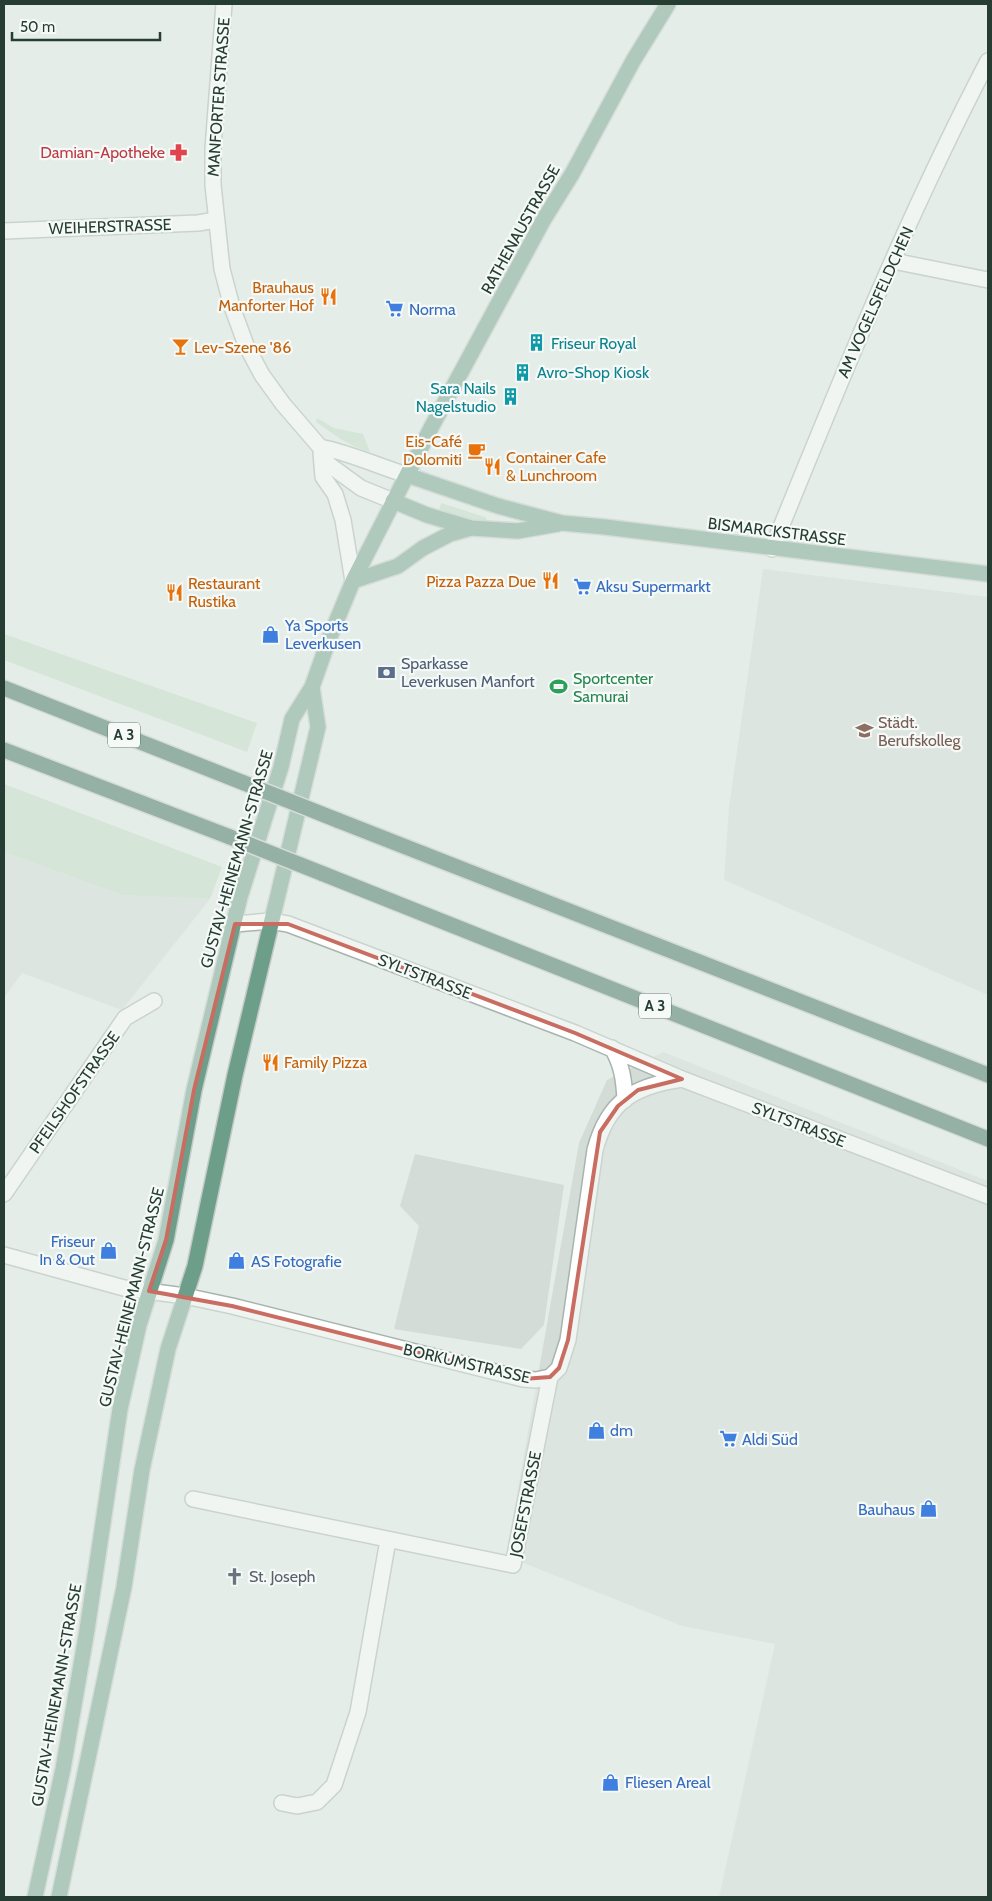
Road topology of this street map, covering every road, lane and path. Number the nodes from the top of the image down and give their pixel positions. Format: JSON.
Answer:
{"nodes":[{"id":1,"x":224,"y":4,"type":"edge"},
{"id":2,"x":668,"y":4,"type":"edge"},
{"id":3,"x":988,"y":61,"type":"edge"},
{"id":4,"x":216,"y":220,"type":"junction"},
{"id":5,"x":4,"y":230,"type":"edge"},
{"id":6,"x":892,"y":261,"type":"junction"},
{"id":7,"x":988,"y":280,"type":"edge"},
{"id":8,"x":320,"y":446,"type":"junction"},
{"id":9,"x":407,"y":474,"type":"junction"},
{"id":10,"x":394,"y":501,"type":"junction"},
{"id":11,"x":562,"y":523,"type":"junction"},
{"id":12,"x":471,"y":528,"type":"junction"},
{"id":13,"x":772,"y":549,"type":"junction"},
{"id":14,"x":988,"y":574,"type":"edge"},
{"id":15,"x":353,"y":581,"type":"junction"},
{"id":16,"x":312,"y":687,"type":"junction"},
{"id":17,"x":4,"y":688,"type":"edge"},
{"id":18,"x":4,"y":750,"type":"edge"},
{"id":19,"x":270,"y":922,"type":"junction"},
{"id":20,"x":235,"y":924,"type":"junction"},
{"id":21,"x":154,"y":1001,"type":"dead end"},
{"id":22,"x":612,"y":1048,"type":"junction"},
{"id":23,"x":988,"y":1076,"type":"edge"},
{"id":24,"x":682,"y":1080,"type":"junction"},
{"id":25,"x":625,"y":1100,"type":"junction"},
{"id":26,"x":988,"y":1139,"type":"edge"},
{"id":27,"x":4,"y":1194,"type":"edge"},
{"id":28,"x":988,"y":1196,"type":"edge"},
{"id":29,"x":4,"y":1255,"type":"edge"},
{"id":30,"x":149,"y":1291,"type":"junction"},
{"id":31,"x":185,"y":1296,"type":"junction"},
{"id":32,"x":550,"y":1377,"type":"junction"},
{"id":33,"x":193,"y":1499,"type":"dead end"},
{"id":34,"x":388,"y":1540,"type":"junction"},
{"id":35,"x":282,"y":1803,"type":"dead end"},
{"id":36,"x":35,"y":1897,"type":"edge"},
{"id":37,"x":59,"y":1897,"type":"edge"}],
"edges":[{"from":1,"to":4,"type":"street","name":"MANFORTER STRASSE"},
{"from":2,"to":9,"type":"main road","name":"RATHENAUSTRASSE"},
{"from":3,"to":6,"type":"street","name":"AM VOGELSFELDCHEN"},
{"from":4,"to":5,"type":"street","name":"WEIHERSTRASSE"},
{"from":4,"to":8,"type":"street","name":"MANFORTER STRASSE"},
{"from":6,"to":7,"type":"street"},
{"from":6,"to":13,"type":"street","name":"AM VOGELSFELDCHEN"},
{"from":8,"to":9,"type":"street"},
{"from":8,"to":10,"type":"street","name":"MANFORTER STRASSE"},
{"from":8,"to":15,"type":"street"},
{"from":9,"to":10,"type":"main road","name":"RATHENAUSTRASSE"},
{"from":9,"to":11,"type":"main road","name":"BISMARCKSTRASSE"},
{"from":10,"to":12,"type":"main road","name":"BISMARCKSTRASSE"},
{"from":10,"to":15,"type":"main road","name":"GUSTAV-HEINEMANN-STRASSE"},
{"from":11,"to":12,"type":"main road","name":"BISMARCKSTRASSE"},
{"from":11,"to":13,"type":"main road","name":"BISMARCKSTRASSE"},
{"from":12,"to":15,"type":"main road"},
{"from":13,"to":14,"type":"main road","name":"BISMARCKSTRASSE"},
{"from":15,"to":16,"type":"main road","name":"GUSTAV-HEINEMANN-STRASSE"},
{"from":16,"to":19,"type":"main road","name":"GUSTAV-HEINEMANN-STRASSE"},
{"from":16,"to":20,"type":"main road","name":"GUSTAV-HEINEMANN-STRASSE"},
{"from":17,"to":23,"type":"highway","number":"A 3","bridge":true},
{"from":18,"to":26,"type":"highway","number":"A 3","bridge":true},
{"from":19,"to":20,"type":"street","name":"SYLTSTRASSE"},
{"from":19,"to":22,"type":"street","name":"SYLTSTRASSE"},
{"from":19,"to":31,"type":"main road","name":"GUSTAV-HEINEMANN-STRASSE"},
{"from":20,"to":30,"type":"main road","name":"GUSTAV-HEINEMANN-STRASSE"},
{"from":21,"to":27,"type":"street","name":"PFEILSHOFSTRASSE"},
{"from":22,"to":24,"type":"street","name":"SYLTSTRASSE"},
{"from":22,"to":25,"type":"street"},
{"from":24,"to":25,"type":"street","name":"BORKUMSTRASSE"},
{"from":24,"to":28,"type":"street","name":"SYLTSTRASSE"},
{"from":25,"to":32,"type":"street","name":"BORKUMSTRASSE"},
{"from":29,"to":30,"type":"street","name":"BORKUMSTRASSE"},
{"from":30,"to":31,"type":"street","name":"BORKUMSTRASSE"},
{"from":30,"to":36,"type":"main road","name":"GUSTAV-HEINEMANN-STRASSE"},
{"from":31,"to":32,"type":"street","name":"BORKUMSTRASSE"},
{"from":31,"to":37,"type":"main road","name":"GUSTAV-HEINEMANN-STRASSE"},
{"from":32,"to":34,"type":"street","name":"JOSEFSTRASSE"},
{"from":33,"to":34,"type":"street","name":"JOSEFSTRASSE"},
{"from":34,"to":35,"type":"street"}]}
